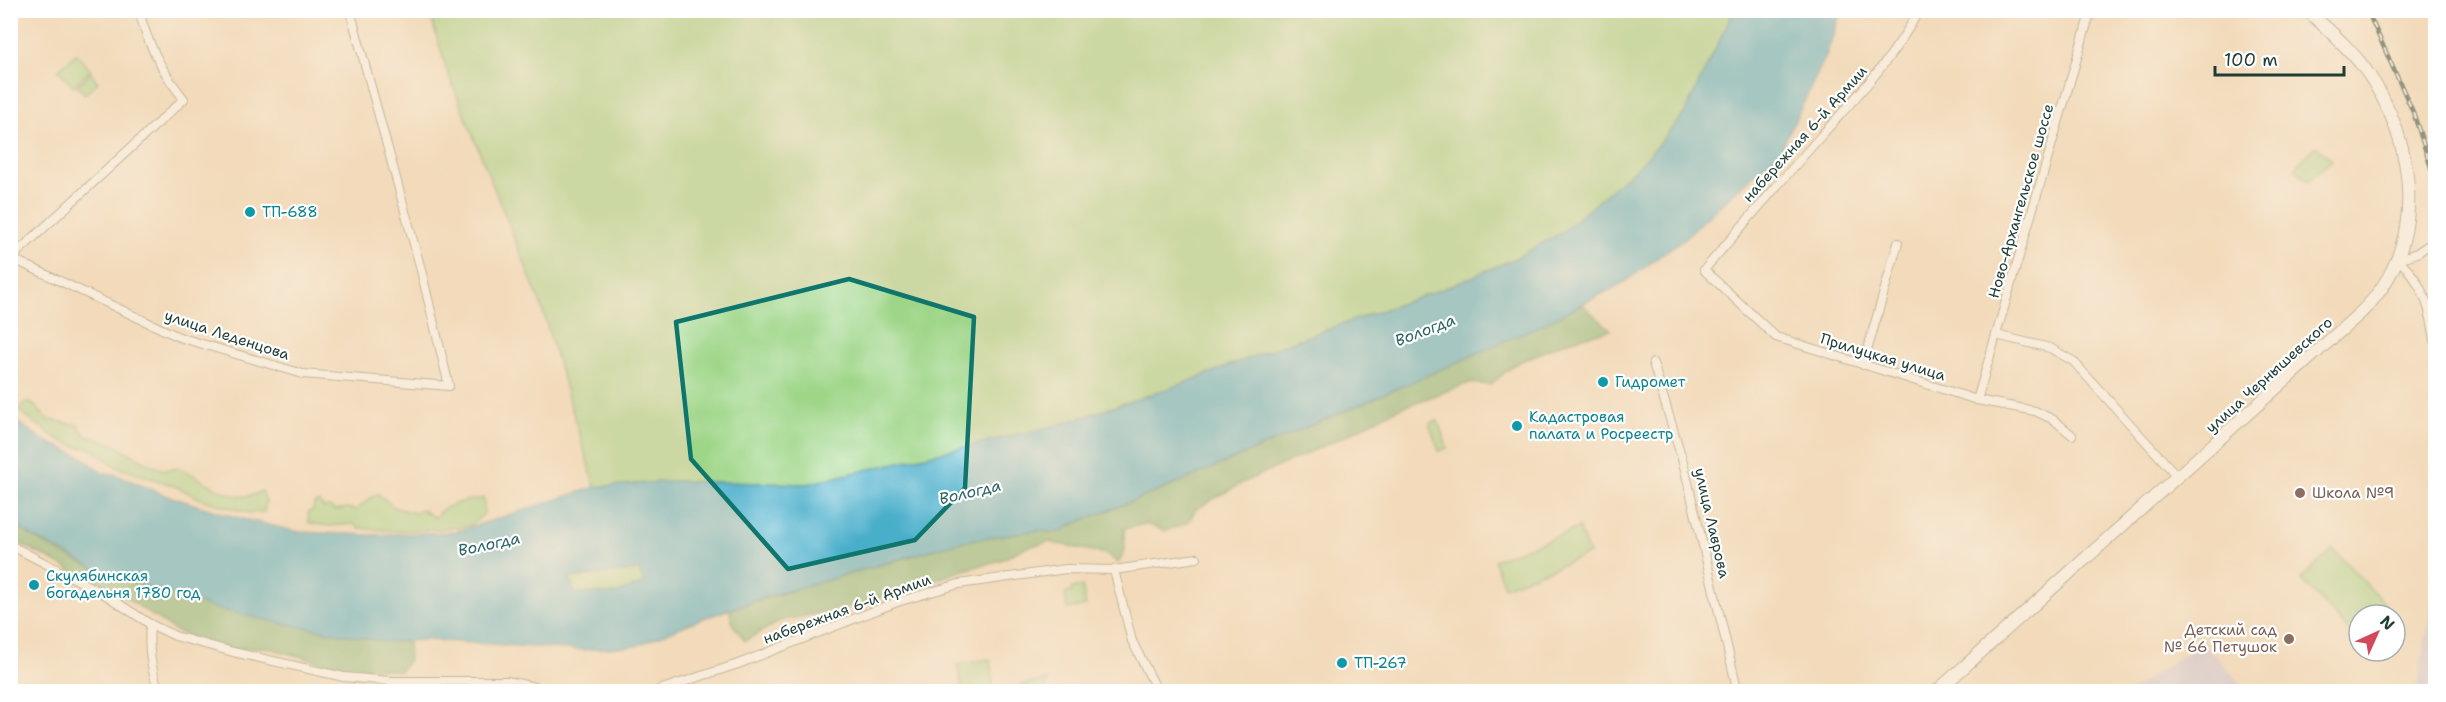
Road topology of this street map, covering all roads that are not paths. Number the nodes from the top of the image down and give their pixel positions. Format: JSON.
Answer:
{"nodes":[{"id":1,"x":139,"y":10,"type":"edge"},
{"id":2,"x":350,"y":10,"type":"edge"},
{"id":3,"x":1919,"y":10,"type":"edge"},
{"id":4,"x":2091,"y":10,"type":"edge"},
{"id":5,"x":2307,"y":10,"type":"edge"},
{"id":6,"x":2436,"y":240,"type":"edge"},
{"id":7,"x":1898,"y":243,"type":"dead end"},
{"id":8,"x":11,"y":259,"type":"edge"},
{"id":9,"x":2398,"y":259,"type":"junction"},
{"id":10,"x":1704,"y":270,"type":"joint"},
{"id":11,"x":1996,"y":335,"type":"junction"},
{"id":12,"x":2436,"y":346,"type":"edge"},
{"id":13,"x":1653,"y":363,"type":"dead end"},
{"id":14,"x":1863,"y":365,"type":"junction"},
{"id":15,"x":1977,"y":400,"type":"junction"},
{"id":16,"x":2072,"y":435,"type":"dead end"},
{"id":17,"x":2178,"y":477,"type":"junction"},
{"id":18,"x":10,"y":545,"type":"edge"},
{"id":19,"x":1197,"y":558,"type":"dead end"},
{"id":20,"x":1114,"y":570,"type":"junction"},
{"id":21,"x":150,"y":624,"type":"junction"},
{"id":22,"x":159,"y":692,"type":"edge"},
{"id":23,"x":558,"y":692,"type":"edge"},
{"id":24,"x":653,"y":692,"type":"edge"},
{"id":25,"x":1158,"y":692,"type":"edge"},
{"id":26,"x":1738,"y":692,"type":"edge"},
{"id":27,"x":1936,"y":692,"type":"edge"}],
"edges":[{"from":1,"to":8,"type":"street","name":"улица Леденцова"},
{"from":2,"to":8,"type":"street","name":"улица Леденцова"},
{"from":3,"to":10,"type":"street","name":"набережная 6-й Армии"},
{"from":4,"to":11,"type":"street","name":"Ново-Архангельское шоссе"},
{"from":5,"to":9,"type":"main road","name":"улица Чернышевского"},
{"from":6,"to":9,"type":"street"},
{"from":7,"to":14,"type":"street"},
{"from":9,"to":12,"type":"street"},
{"from":9,"to":17,"type":"main road","name":"улица Чернышевского"},
{"from":10,"to":14,"type":"street","name":"Прилуцкая улица"},
{"from":11,"to":15,"type":"street","name":"Ново-Архангельское шоссе"},
{"from":11,"to":17,"type":"street"},
{"from":13,"to":26,"type":"street","name":"улица Лаврова"},
{"from":14,"to":15,"type":"street","name":"Прилуцкая улица"},
{"from":15,"to":16,"type":"street","name":"Прилуцкая улица"},
{"from":17,"to":27,"type":"main road","name":"улица Чернышевского"},
{"from":18,"to":21,"type":"street"},
{"from":19,"to":20,"type":"street","name":"набережная 6-й Армии"},
{"from":20,"to":24,"type":"street","name":"набережная 6-й Армии"},
{"from":20,"to":25,"type":"street"},
{"from":21,"to":22,"type":"street"},
{"from":21,"to":23,"type":"street"}]}
